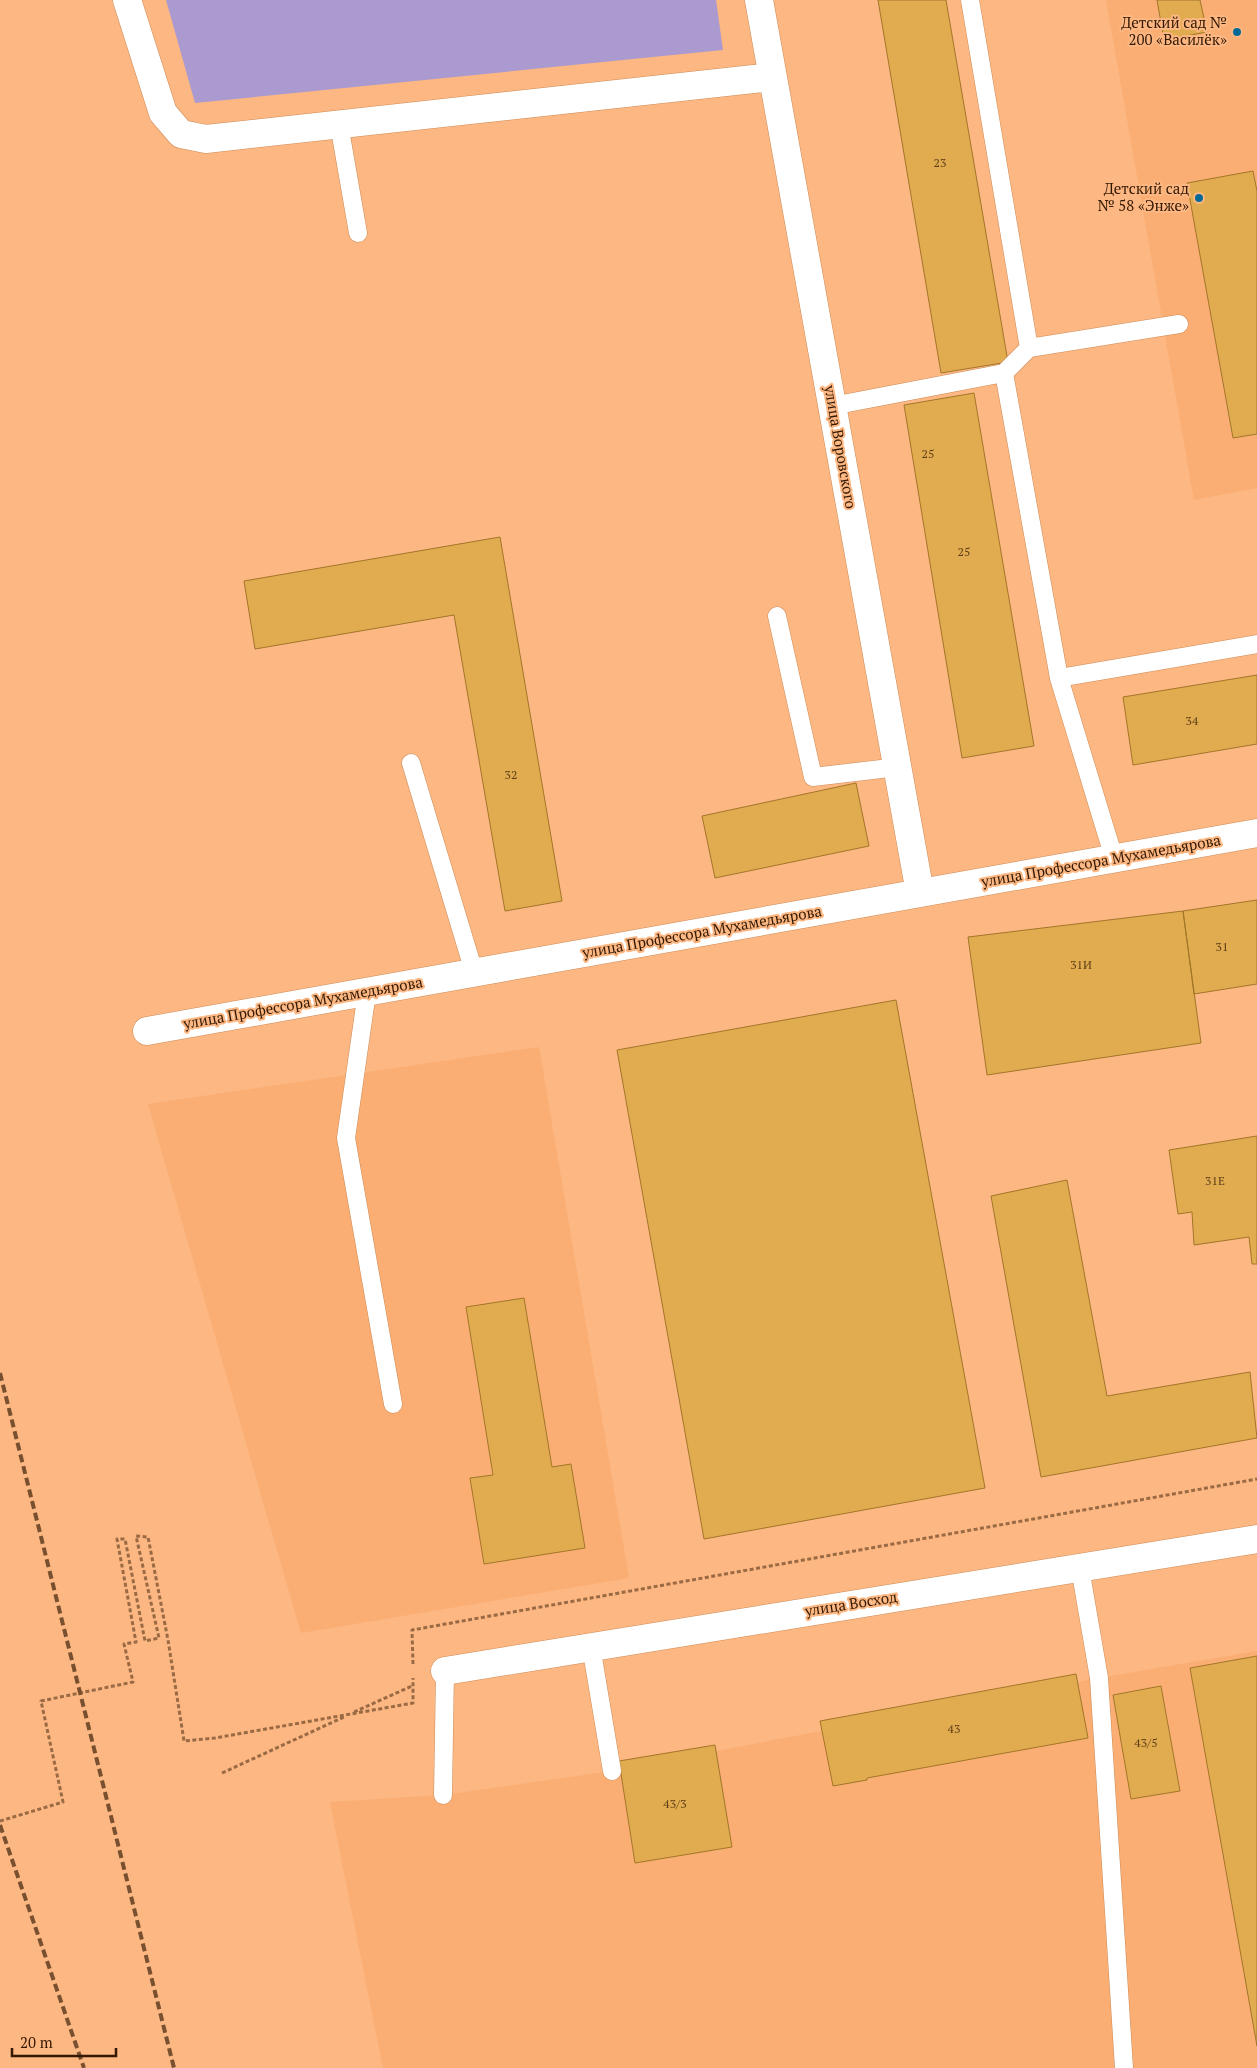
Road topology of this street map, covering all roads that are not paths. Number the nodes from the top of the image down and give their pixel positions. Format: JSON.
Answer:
{"nodes":[{"id":1,"x":127,"y":0,"type":"edge"},
{"id":2,"x":759,"y":0,"type":"edge"},
{"id":3,"x":970,"y":0,"type":"edge"},
{"id":4,"x":772,"y":77,"type":"junction"},
{"id":5,"x":339,"y":124,"type":"junction"},
{"id":6,"x":358,"y":233,"type":"dead end"},
{"id":7,"x":1178,"y":324,"type":"dead end"},
{"id":8,"x":1029,"y":348,"type":"junction"},
{"id":9,"x":1004,"y":373,"type":"junction"},
{"id":10,"x":832,"y":406,"type":"junction"},
{"id":11,"x":777,"y":616,"type":"dead end"},
{"id":12,"x":1257,"y":644,"type":"edge"},
{"id":13,"x":1059,"y":678,"type":"junction"},
{"id":14,"x":411,"y":763,"type":"dead end"},
{"id":15,"x":898,"y":767,"type":"junction"},
{"id":16,"x":1257,"y":833,"type":"edge"},
{"id":17,"x":1114,"y":858,"type":"junction"},
{"id":18,"x":920,"y":893,"type":"junction"},
{"id":19,"x":474,"y":972,"type":"junction"},
{"id":20,"x":367,"y":992,"type":"junction"},
{"id":21,"x":147,"y":1031,"type":"dead end"},
{"id":22,"x":393,"y":1404,"type":"dead end"},
{"id":23,"x":1257,"y":1539,"type":"edge"},
{"id":24,"x":1080,"y":1568,"type":"junction"},
{"id":25,"x":592,"y":1646,"type":"junction"},
{"id":26,"x":445,"y":1671,"type":"joint"},
{"id":27,"x":612,"y":1771,"type":"dead end"},
{"id":28,"x":442,"y":1796,"type":"dead end"},
{"id":29,"x":1124,"y":2068,"type":"edge"}],
"edges":[{"from":1,"to":5,"type":"street"},
{"from":2,"to":4,"type":"street","name":"улица Воровского"},
{"from":3,"to":8,"type":"lane"},
{"from":4,"to":5,"type":"street"},
{"from":4,"to":10,"type":"street","name":"улица Воровского"},
{"from":5,"to":6,"type":"lane"},
{"from":7,"to":8,"type":"lane"},
{"from":8,"to":9,"type":"lane"},
{"from":9,"to":10,"type":"lane"},
{"from":9,"to":13,"type":"lane"},
{"from":10,"to":15,"type":"street","name":"улица Воровского"},
{"from":11,"to":15,"type":"lane"},
{"from":12,"to":13,"type":"lane"},
{"from":13,"to":17,"type":"lane"},
{"from":14,"to":19,"type":"lane"},
{"from":15,"to":18,"type":"street","name":"улица Воровского"},
{"from":16,"to":17,"type":"street","name":"улица Профессора Мухамедьярова"},
{"from":17,"to":18,"type":"street","name":"улица Профессора Мухамедьярова"},
{"from":18,"to":19,"type":"street","name":"улица Профессора Мухамедьярова"},
{"from":19,"to":20,"type":"street","name":"улица Профессора Мухамедьярова"},
{"from":20,"to":21,"type":"street","name":"улица Профессора Мухамедьярова"},
{"from":20,"to":22,"type":"lane"},
{"from":23,"to":24,"type":"street","name":"улица Восход"},
{"from":24,"to":25,"type":"street","name":"улица Восход"},
{"from":24,"to":29,"type":"lane"},
{"from":25,"to":26,"type":"street","name":"улица Восход"},
{"from":25,"to":27,"type":"lane"},
{"from":26,"to":28,"type":"lane"}]}
